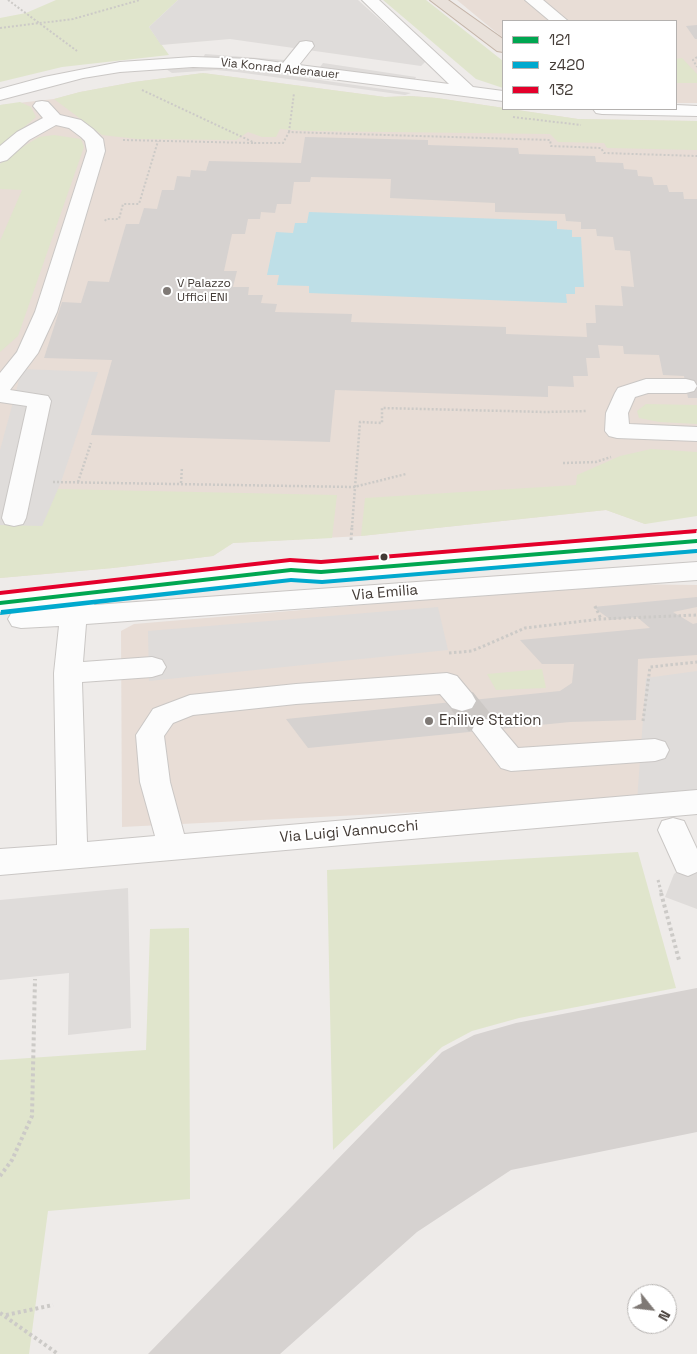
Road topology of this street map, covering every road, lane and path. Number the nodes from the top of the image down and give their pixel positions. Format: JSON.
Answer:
{"nodes":[{"id":1,"x":8,"y":0,"type":"edge"},
{"id":2,"x":140,"y":0,"type":"edge"},
{"id":3,"x":370,"y":0,"type":"edge"},
{"id":4,"x":438,"y":0,"type":"edge"},
{"id":5,"x":533,"y":0,"type":"edge"},
{"id":6,"x":559,"y":20,"type":"edge"},
{"id":7,"x":40,"y":24,"type":"junction"},
{"id":8,"x":0,"y":28,"type":"edge"},
{"id":9,"x":306,"y":46,"type":"dead end"},
{"id":10,"x":502,"y":46,"type":"edge"},
{"id":11,"x":78,"y":52,"type":"dead end"},
{"id":12,"x":697,"y":57,"type":"edge"},
{"id":13,"x":697,"y":67,"type":"edge"},
{"id":14,"x":287,"y":68,"type":"junction"},
{"id":15,"x":102,"y":70,"type":"junction"},
{"id":16,"x":24,"y":88,"type":"junction"},
{"id":17,"x":294,"y":91,"type":"dead end"},
{"id":18,"x":467,"y":91,"type":"junction"},
{"id":19,"x":0,"y":95,"type":"edge"},
{"id":20,"x":502,"y":96,"type":"edge"},
{"id":21,"x":663,"y":110,"type":"edge"},
{"id":22,"x":697,"y":111,"type":"edge"},
{"id":23,"x":54,"y":119,"type":"junction"},
{"id":24,"x":288,"y":132,"type":"junction"},
{"id":25,"x":94,"y":139,"type":"junction"},
{"id":26,"x":158,"y":141,"type":"junction"},
{"id":27,"x":256,"y":143,"type":"junction"},
{"id":28,"x":0,"y":156,"type":"edge"},
{"id":29,"x":697,"y":156,"type":"edge"},
{"id":30,"x":103,"y":228,"type":"dead end"},
{"id":31,"x":686,"y":386,"type":"dead end"},
{"id":32,"x":0,"y":388,"type":"edge"},
{"id":33,"x":0,"y":395,"type":"edge"},
{"id":34,"x":588,"y":411,"type":"dead end"},
{"id":35,"x":697,"y":434,"type":"edge"},
{"id":36,"x":91,"y":443,"type":"dead end"},
{"id":37,"x":182,"y":468,"type":"dead end"},
{"id":38,"x":406,"y":474,"type":"dead end"},
{"id":39,"x":22,"y":481,"type":"junction"},
{"id":40,"x":78,"y":482,"type":"junction"},
{"id":41,"x":181,"y":483,"type":"junction"},
{"id":42,"x":354,"y":487,"type":"junction"},
{"id":43,"x":14,"y":518,"type":"dead end"},
{"id":44,"x":351,"y":540,"type":"dead end"},
{"id":45,"x":697,"y":541,"type":"edge"},
{"id":46,"x":697,"y":571,"type":"edge"},
{"id":47,"x":321,"y":572,"type":"junction"},
{"id":48,"x":0,"y":603,"type":"edge"},
{"id":49,"x":73,"y":615,"type":"junction"},
{"id":50,"x":0,"y":620,"type":"edge"},
{"id":51,"x":152,"y":666,"type":"dead end"},
{"id":52,"x":68,"y":673,"type":"junction"},
{"id":53,"x":462,"y":701,"type":"tunnel mouth"},
{"id":54,"x":486,"y":730,"type":"tunnel mouth"},
{"id":55,"x":655,"y":750,"type":"dead end"},
{"id":56,"x":697,"y":802,"type":"edge"},
{"id":57,"x":673,"y":830,"type":"dead end"},
{"id":58,"x":173,"y":847,"type":"junction"},
{"id":59,"x":72,"y":855,"type":"junction"},
{"id":60,"x":0,"y":862,"type":"edge"},
{"id":61,"x":688,"y":863,"type":"dead end"},
{"id":62,"x":658,"y":879,"type":"dead end"},
{"id":63,"x":679,"y":960,"type":"dead end"},
{"id":64,"x":35,"y":979,"type":"dead end"},
{"id":65,"x":0,"y":1176,"type":"edge"},
{"id":66,"x":53,"y":1305,"type":"dead end"},
{"id":67,"x":2,"y":1314,"type":"edge"},
{"id":68,"x":58,"y":1354,"type":"edge"}],
"edges":[{"from":1,"to":7,"type":"path"},
{"from":2,"to":7,"type":"path"},
{"from":3,"to":18,"type":"street"},
{"from":4,"to":10,"type":"highway"},
{"from":5,"to":6,"type":"street"},
{"from":7,"to":8,"type":"path"},
{"from":7,"to":11,"type":"path"},
{"from":9,"to":14,"type":"street"},
{"from":12,"to":13,"type":"path"},
{"from":14,"to":15,"type":"street","name":"Via Konrad Adenauer"},
{"from":14,"to":18,"type":"street","name":"Via Konrad Adenauer"},
{"from":15,"to":16,"type":"street","name":"Via Konrad Adenauer"},
{"from":15,"to":27,"type":"path"},
{"from":16,"to":19,"type":"street","name":"Via Konrad Adenauer"},
{"from":16,"to":23,"type":"street"},
{"from":17,"to":24,"type":"path"},
{"from":18,"to":20,"type":"street","name":"Via Konrad Adenauer"},
{"from":21,"to":22,"type":"street"},
{"from":23,"to":25,"type":"street"},
{"from":23,"to":28,"type":"street"},
{"from":24,"to":27,"type":"path"},
{"from":24,"to":29,"type":"path"},
{"from":25,"to":26,"type":"path"},
{"from":25,"to":32,"type":"street"},
{"from":26,"to":27,"type":"path"},
{"from":26,"to":30,"type":"path"},
{"from":31,"to":35,"type":"street"},
{"from":33,"to":39,"type":"street"},
{"from":34,"to":42,"type":"path"},
{"from":36,"to":40,"type":"path"},
{"from":37,"to":41,"type":"path"},
{"from":38,"to":42,"type":"path"},
{"from":39,"to":40,"type":"path"},
{"from":39,"to":43,"type":"street"},
{"from":40,"to":41,"type":"path"},
{"from":41,"to":42,"type":"path"},
{"from":42,"to":44,"type":"path"},
{"from":45,"to":47,"type":"street","name":"Via Emilia"},
{"from":46,"to":49,"type":"street","name":"Via Emilia"},
{"from":47,"to":48,"type":"street","name":"Via Emilia"},
{"from":47,"to":49,"type":"street","name":"Via Emilia"},
{"from":49,"to":50,"type":"street","name":"Via Emilia"},
{"from":49,"to":52,"type":"street"},
{"from":51,"to":52,"type":"street"},
{"from":52,"to":59,"type":"street"},
{"from":53,"to":58,"type":"street"},
{"from":54,"to":55,"type":"street"},
{"from":56,"to":58,"type":"street","name":"Via Luigi Vannucchi"},
{"from":57,"to":61,"type":"street"},
{"from":58,"to":59,"type":"street","name":"Via Luigi Vannucchi"},
{"from":59,"to":60,"type":"street","name":"Via Luigi Vannucchi"},
{"from":62,"to":63,"type":"path"},
{"from":64,"to":65,"type":"path"},
{"from":66,"to":67,"type":"path"},
{"from":67,"to":68,"type":"path"}]}
